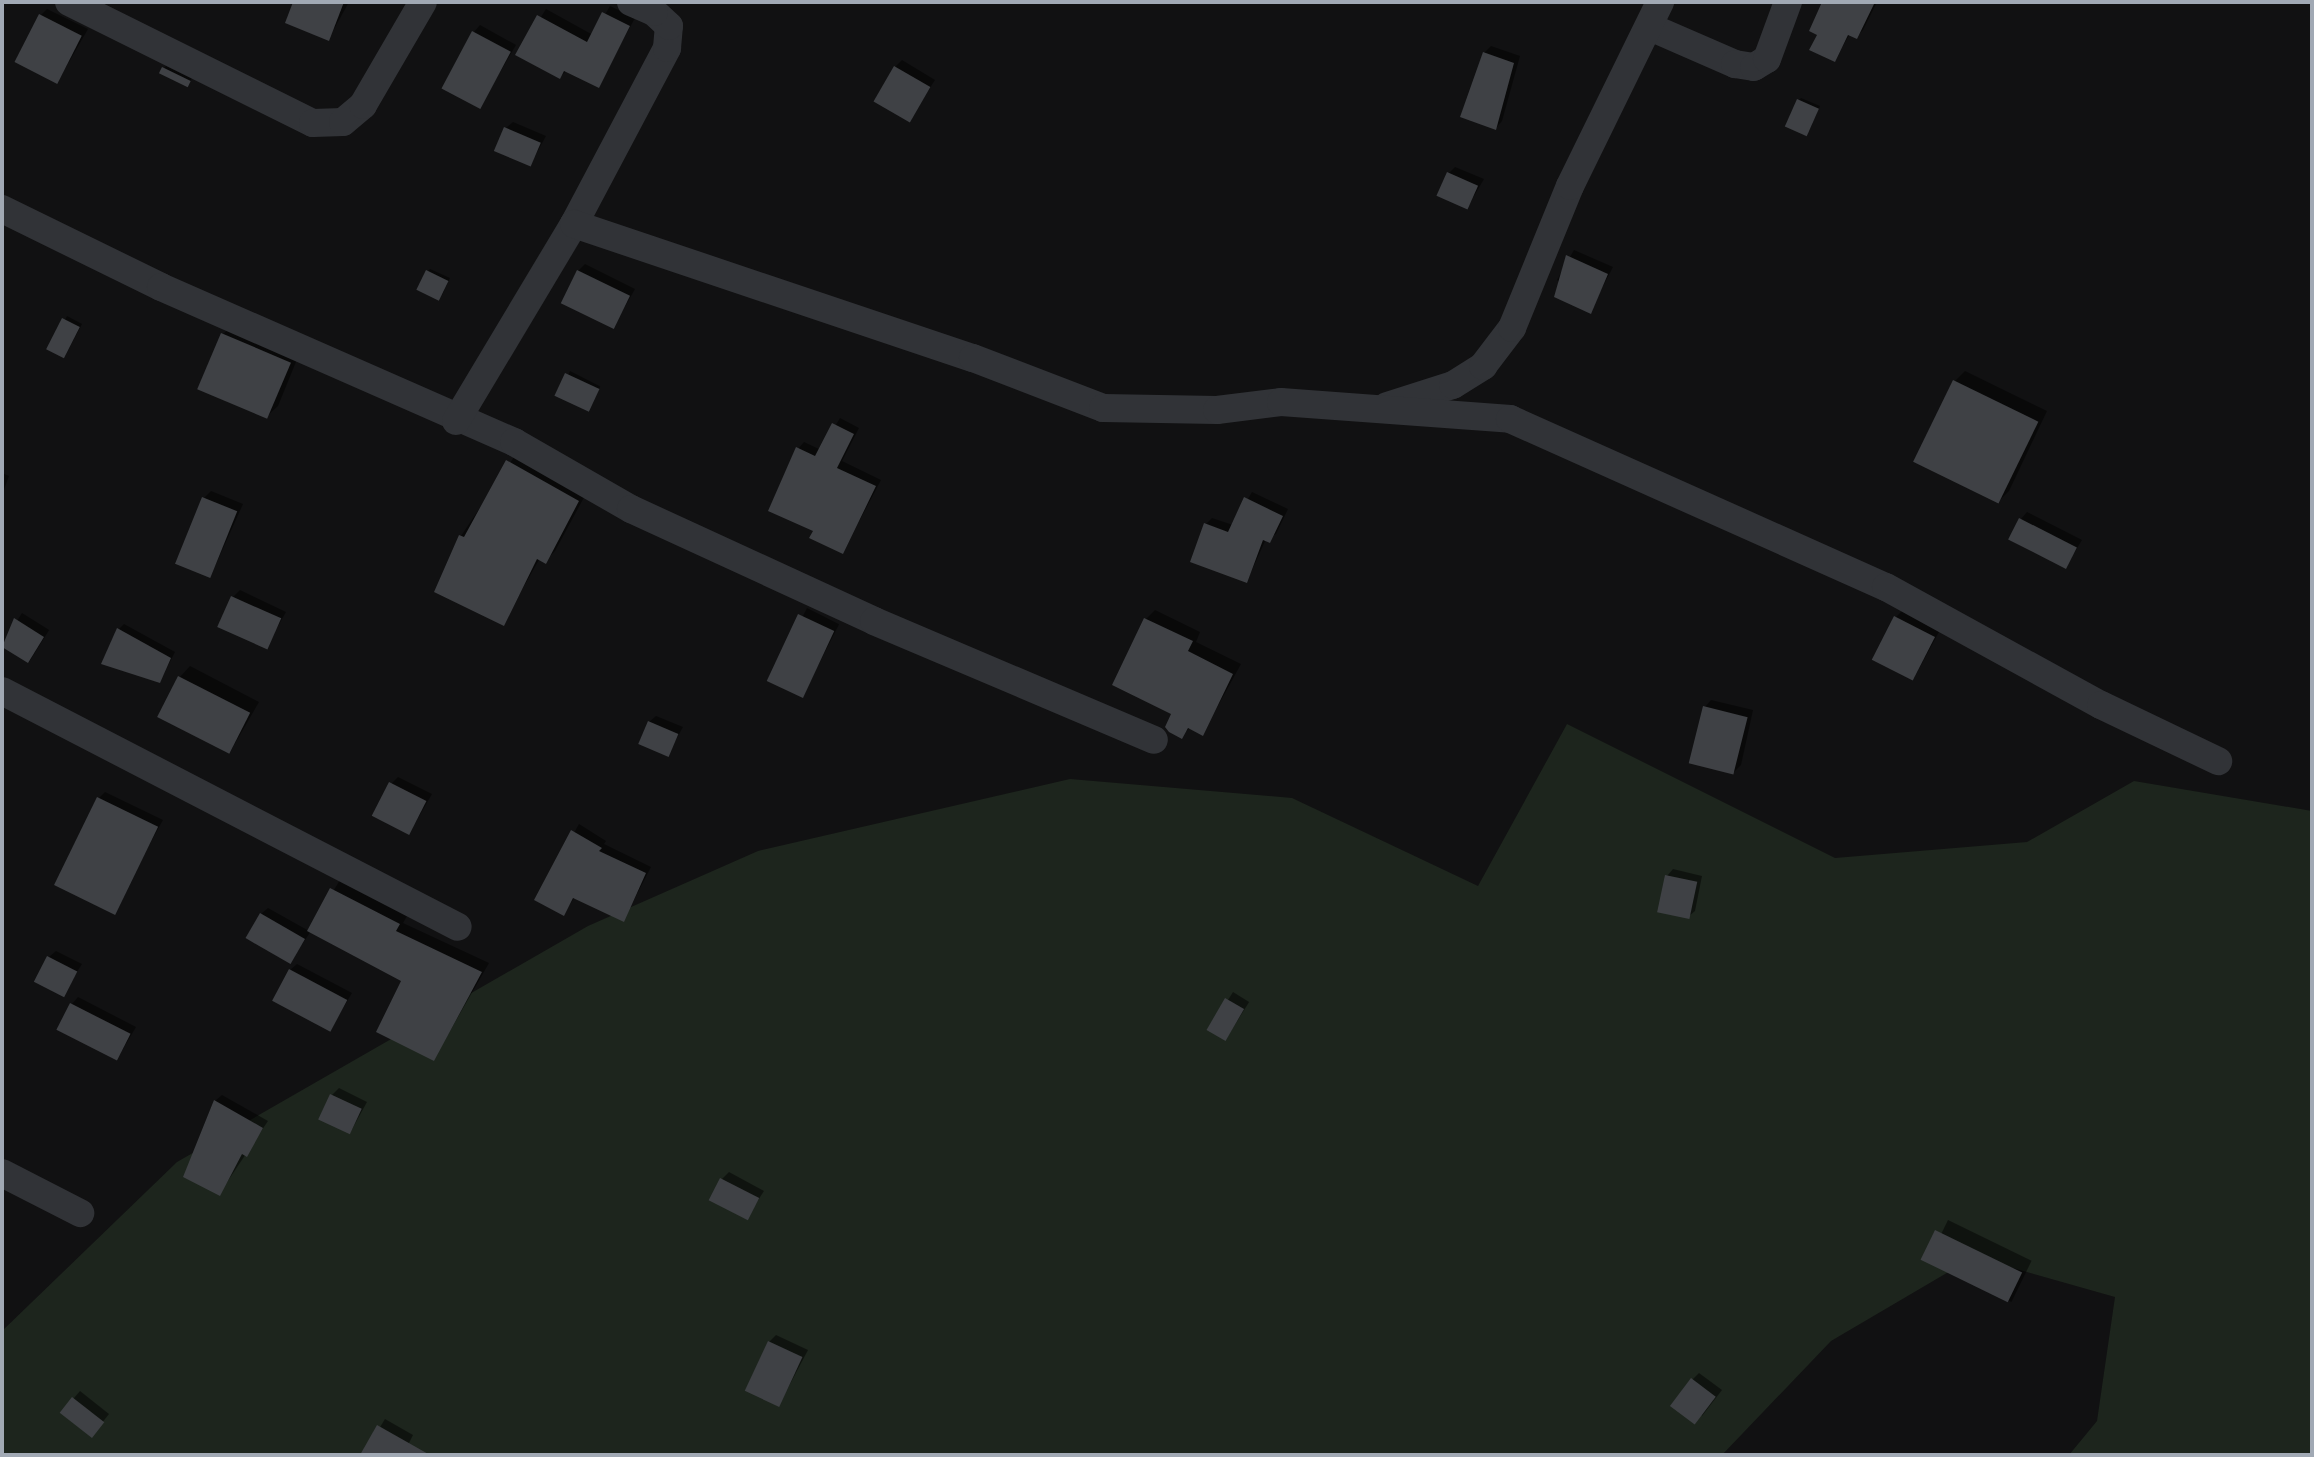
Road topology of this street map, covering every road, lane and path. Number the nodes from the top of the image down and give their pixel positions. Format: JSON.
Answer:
{"nodes":[{"id":1,"x":69,"y":2,"type":"edge"},
{"id":2,"x":423,"y":2,"type":"edge"},
{"id":3,"x":631,"y":2,"type":"edge"},
{"id":4,"x":1788,"y":2,"type":"edge"},
{"id":5,"x":1655,"y":15,"type":"edge"},
{"id":6,"x":2,"y":209,"type":"edge"},
{"id":7,"x":574,"y":224,"type":"junction"},
{"id":8,"x":1370,"y":411,"type":"junction"},
{"id":9,"x":456,"y":421,"type":"junction"},
{"id":10,"x":2,"y":691,"type":"edge"},
{"id":11,"x":1154,"y":740,"type":"dead end"},
{"id":12,"x":2218,"y":761,"type":"dead end"},
{"id":13,"x":458,"y":927,"type":"dead end"},
{"id":14,"x":2,"y":1173,"type":"edge"},
{"id":15,"x":80,"y":1213,"type":"dead end"}],
"edges":[{"from":1,"to":2,"type":"street"},
{"from":3,"to":7,"type":"street"},
{"from":4,"to":5,"type":"street"},
{"from":5,"to":8,"type":"street"},
{"from":6,"to":9,"type":"street"},
{"from":7,"to":8,"type":"street"},
{"from":7,"to":9,"type":"street"},
{"from":8,"to":12,"type":"street"},
{"from":9,"to":11,"type":"street"},
{"from":10,"to":13,"type":"street"},
{"from":14,"to":15,"type":"street"}]}
